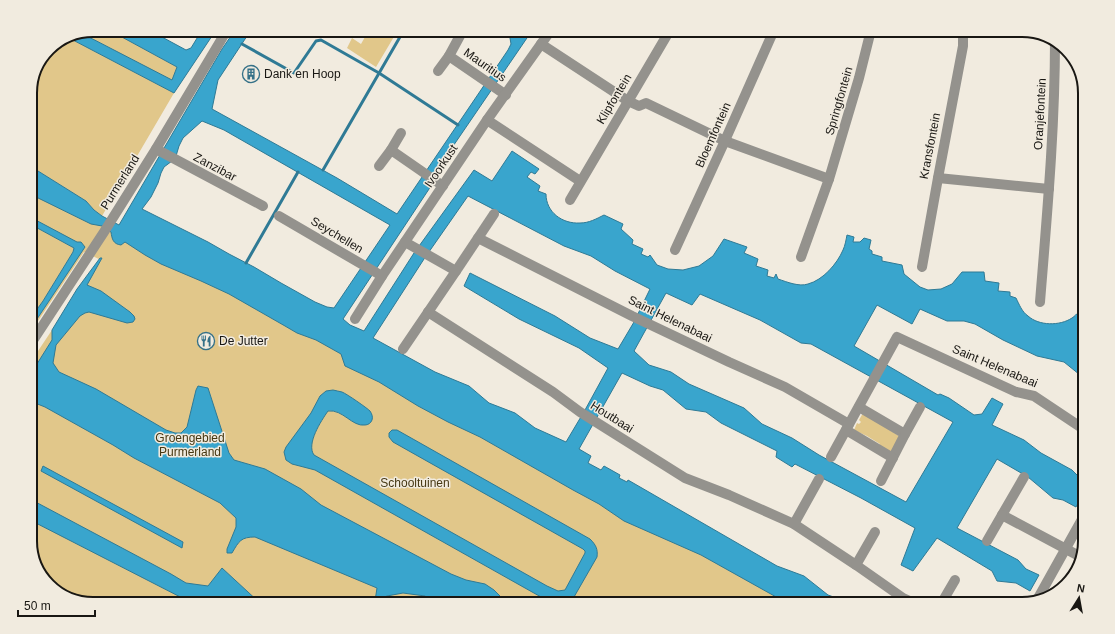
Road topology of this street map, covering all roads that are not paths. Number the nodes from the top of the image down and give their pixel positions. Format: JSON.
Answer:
{"nodes":[{"id":1,"x":223,"y":37,"type":"edge"},
{"id":2,"x":459,"y":37,"type":"edge"},
{"id":3,"x":546,"y":37,"type":"edge"},
{"id":4,"x":666,"y":37,"type":"edge"},
{"id":5,"x":771,"y":37,"type":"edge"},
{"id":6,"x":869,"y":37,"type":"edge"},
{"id":7,"x":963,"y":37,"type":"edge"},
{"id":8,"x":541,"y":44,"type":"junction"},
{"id":9,"x":1055,"y":48,"type":"edge"},
{"id":10,"x":449,"y":56,"type":"junction"},
{"id":11,"x":438,"y":71,"type":"dead end"},
{"id":12,"x":502,"y":92,"type":"junction"},
{"id":13,"x":628,"y":101,"type":"junction"},
{"id":14,"x":487,"y":120,"type":"junction"},
{"id":15,"x":401,"y":133,"type":"dead end"},
{"id":16,"x":725,"y":141,"type":"junction"},
{"id":17,"x":158,"y":150,"type":"junction"},
{"id":18,"x":391,"y":150,"type":"junction"},
{"id":19,"x":379,"y":166,"type":"dead end"},
{"id":20,"x":938,"y":178,"type":"junction"},
{"id":21,"x":829,"y":179,"type":"junction"},
{"id":22,"x":580,"y":181,"type":"junction"},
{"id":23,"x":440,"y":184,"type":"junction"},
{"id":24,"x":1049,"y":189,"type":"junction"},
{"id":25,"x":570,"y":200,"type":"dead end"},
{"id":26,"x":263,"y":206,"type":"dead end"},
{"id":27,"x":494,"y":214,"type":"dead end"},
{"id":28,"x":279,"y":216,"type":"dead end"},
{"id":29,"x":478,"y":238,"type":"junction"},
{"id":30,"x":405,"y":242,"type":"junction"},
{"id":31,"x":675,"y":250,"type":"dead end"},
{"id":32,"x":801,"y":257,"type":"dead end"},
{"id":33,"x":922,"y":267,"type":"dead end"},
{"id":34,"x":456,"y":271,"type":"junction"},
{"id":35,"x":379,"y":274,"type":"junction"},
{"id":36,"x":1040,"y":302,"type":"dead end"},
{"id":37,"x":428,"y":312,"type":"junction"},
{"id":38,"x":355,"y":319,"type":"dead end"},
{"id":39,"x":37,"y":334,"type":"edge"},
{"id":40,"x":403,"y":349,"type":"dead end"},
{"id":41,"x":859,"y":407,"type":"junction"},
{"id":42,"x":920,"y":407,"type":"dead end"},
{"id":43,"x":1078,"y":425,"type":"edge"},
{"id":44,"x":848,"y":427,"type":"junction"},
{"id":45,"x":905,"y":434,"type":"junction"},
{"id":46,"x":831,"y":457,"type":"dead end"},
{"id":47,"x":893,"y":458,"type":"junction"},
{"id":48,"x":1024,"y":477,"type":"dead end"},
{"id":49,"x":818,"y":479,"type":"dead end"},
{"id":50,"x":881,"y":482,"type":"dead end"},
{"id":51,"x":1002,"y":515,"type":"junction"},
{"id":52,"x":794,"y":524,"type":"junction"},
{"id":53,"x":1078,"y":527,"type":"edge"},
{"id":54,"x":875,"y":532,"type":"dead end"},
{"id":55,"x":988,"y":541,"type":"dead end"},
{"id":56,"x":1066,"y":548,"type":"junction"},
{"id":57,"x":1076,"y":554,"type":"edge"},
{"id":58,"x":856,"y":565,"type":"junction"},
{"id":59,"x":955,"y":580,"type":"dead end"},
{"id":60,"x":1041,"y":594,"type":"edge"},
{"id":61,"x":903,"y":597,"type":"edge"},
{"id":62,"x":945,"y":597,"type":"edge"}],
"edges":[{"from":1,"to":17,"type":"street","name":"Purmerland"},
{"from":2,"to":10,"type":"street","name":"Mauritius"},
{"from":3,"to":8,"type":"street","name":"Ivoorkust"},
{"from":4,"to":13,"type":"street","name":"Klipfontein"},
{"from":5,"to":16,"type":"street","name":"Bloemfontein"},
{"from":6,"to":21,"type":"street","name":"Springfontein"},
{"from":7,"to":20,"type":"street","name":"Kransfontein"},
{"from":8,"to":12,"type":"street","name":"Ivoorkust"},
{"from":8,"to":13,"type":"street"},
{"from":9,"to":24,"type":"street","name":"Oranjefontein"},
{"from":10,"to":11,"type":"street","name":"Mauritius"},
{"from":10,"to":12,"type":"street","name":"Mauritius"},
{"from":12,"to":14,"type":"street","name":"Ivoorkust"},
{"from":13,"to":16,"type":"street"},
{"from":13,"to":22,"type":"street","name":"Klipfontein"},
{"from":14,"to":22,"type":"street"},
{"from":14,"to":23,"type":"street","name":"Ivoorkust"},
{"from":15,"to":18,"type":"street"},
{"from":16,"to":21,"type":"street"},
{"from":16,"to":31,"type":"street","name":"Bloemfontein"},
{"from":17,"to":26,"type":"street","name":"Zanzibar"},
{"from":17,"to":39,"type":"street","name":"Purmerland"},
{"from":18,"to":19,"type":"street"},
{"from":18,"to":23,"type":"street"},
{"from":20,"to":24,"type":"street"},
{"from":20,"to":33,"type":"street","name":"Kransfontein"},
{"from":21,"to":32,"type":"street","name":"Springfontein"},
{"from":22,"to":25,"type":"street","name":"Klipfontein"},
{"from":23,"to":30,"type":"street","name":"Ivoorkust"},
{"from":24,"to":36,"type":"street","name":"Oranjefontein"},
{"from":27,"to":29,"type":"street"},
{"from":28,"to":35,"type":"street","name":"Seychellen"},
{"from":29,"to":34,"type":"street"},
{"from":29,"to":44,"type":"street","name":"Saint Helenabaai"},
{"from":30,"to":34,"type":"street"},
{"from":30,"to":35,"type":"street","name":"Ivoorkust"},
{"from":34,"to":37,"type":"street"},
{"from":35,"to":38,"type":"street","name":"Ivoorkust"},
{"from":37,"to":40,"type":"street"},
{"from":37,"to":52,"type":"street","name":"Houtbaai"},
{"from":41,"to":43,"type":"street","name":"Saint Helenabaai"},
{"from":41,"to":44,"type":"street","name":"Saint Helenabaai"},
{"from":41,"to":45,"type":"street"},
{"from":42,"to":45,"type":"street"},
{"from":44,"to":46,"type":"street","name":"Saint Helenabaai"},
{"from":44,"to":47,"type":"street","name":"Saint Helenabaai"},
{"from":45,"to":47,"type":"street"},
{"from":47,"to":50,"type":"street"},
{"from":48,"to":51,"type":"street"},
{"from":49,"to":52,"type":"street"},
{"from":51,"to":55,"type":"street"},
{"from":51,"to":56,"type":"street"},
{"from":52,"to":58,"type":"street","name":"Houtbaai"},
{"from":53,"to":56,"type":"street"},
{"from":54,"to":58,"type":"street"},
{"from":56,"to":57,"type":"street"},
{"from":56,"to":60,"type":"street"},
{"from":58,"to":61,"type":"street","name":"Houtbaai"},
{"from":59,"to":62,"type":"street"}]}
